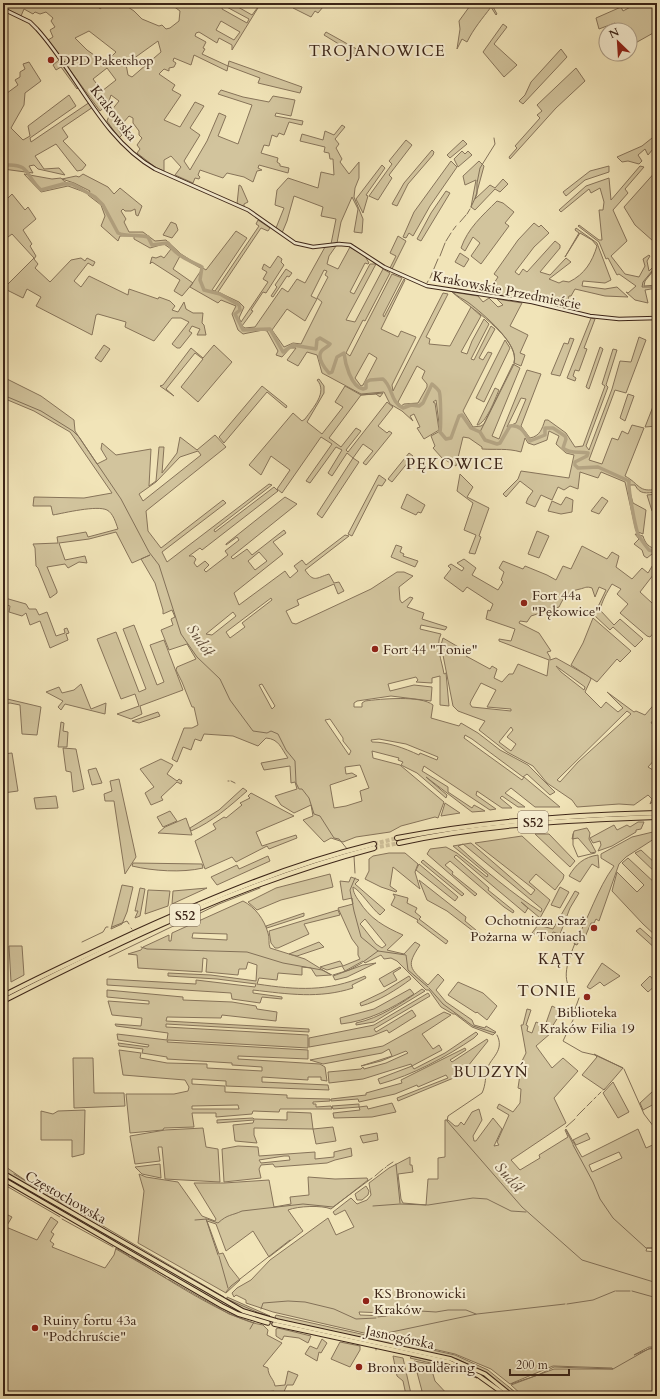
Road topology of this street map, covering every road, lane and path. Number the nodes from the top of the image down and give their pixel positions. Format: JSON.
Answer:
{"nodes":[{"id":1,"x":3,"y":9,"type":"edge"},
{"id":2,"x":145,"y":162,"type":"joint"},
{"id":3,"x":657,"y":318,"type":"edge"},
{"id":4,"x":657,"y":812,"type":"edge"},
{"id":5,"x":594,"y":817,"type":"junction"},
{"id":6,"x":564,"y":818,"type":"junction"},
{"id":7,"x":656,"y":818,"type":"edge"},
{"id":8,"x":324,"y":860,"type":"junction"},
{"id":9,"x":3,"y":996,"type":"edge"},
{"id":10,"x":3,"y":1001,"type":"edge"},
{"id":11,"x":3,"y":1173,"type":"edge"},
{"id":12,"x":3,"y":1179,"type":"edge"},
{"id":13,"x":172,"y":1271,"type":"junction"},
{"id":14,"x":169,"y":1276,"type":"junction"},
{"id":15,"x":268,"y":1321,"type":"junction"},
{"id":16,"x":274,"y":1322,"type":"junction"},
{"id":17,"x":507,"y":1396,"type":"edge"},
{"id":18,"x":512,"y":1396,"type":"edge"}],
"edges":[{"from":1,"to":2,"type":"main road","name":"Krakowska"},
{"from":2,"to":3,"type":"main road","name":"Krakowskie Przedmieście"},
{"from":4,"to":5,"type":"highway","number":"S52"},
{"from":5,"to":6,"type":"highway","number":"S52"},
{"from":5,"to":7,"type":"highway","number":"S52"},
{"from":6,"to":6,"type":"highway","number":"S52"},
{"from":8,"to":8,"type":"highway","number":"S52"},
{"from":8,"to":9,"type":"highway","number":"S52"},
{"from":8,"to":10,"type":"highway","number":"S52"},
{"from":11,"to":13,"type":"main road","name":"Częstochowska"},
{"from":12,"to":14,"type":"main road","name":"Częstochowska"},
{"from":13,"to":14,"type":"main road"},
{"from":13,"to":15,"type":"main road"},
{"from":14,"to":15,"type":"main road"},
{"from":15,"to":16,"type":"main road"},
{"from":15,"to":16,"type":"main road"},
{"from":16,"to":17,"type":"main road","name":"Jasnogórska"},
{"from":16,"to":18,"type":"main road","name":"Jasnogórska"}]}
